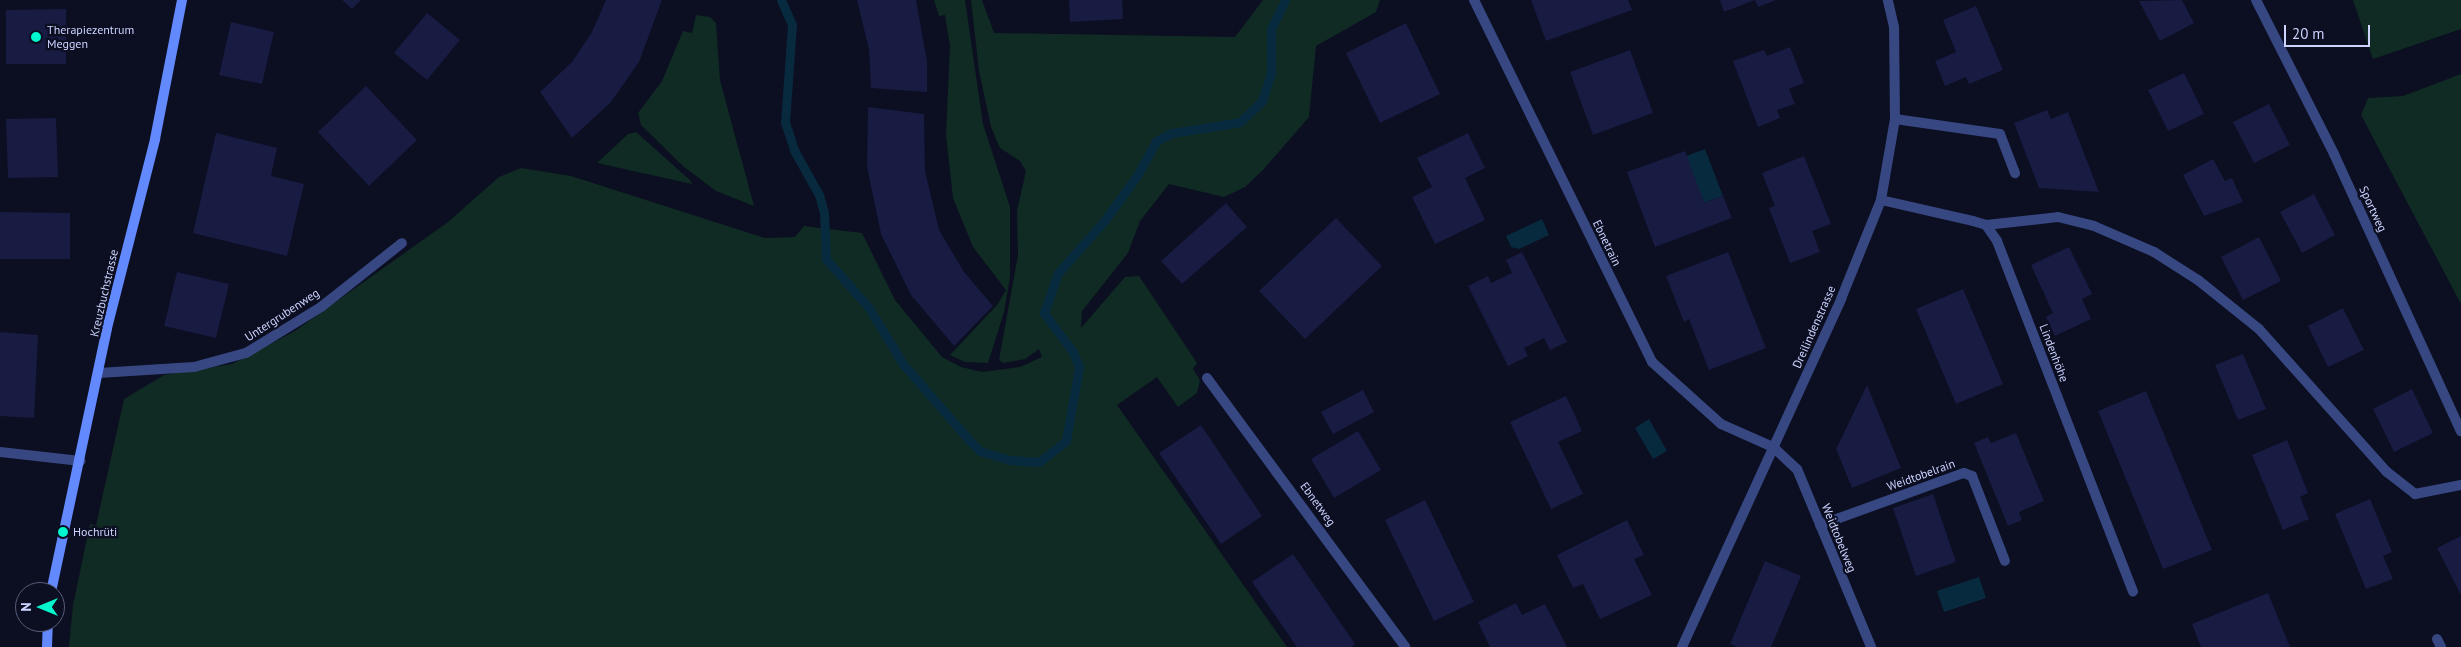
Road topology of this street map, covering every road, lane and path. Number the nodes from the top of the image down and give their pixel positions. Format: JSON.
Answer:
{"nodes":[{"id":1,"x":182,"y":0,"type":"edge"},
{"id":2,"x":1474,"y":0,"type":"edge"},
{"id":3,"x":1888,"y":0,"type":"edge"},
{"id":4,"x":2256,"y":0,"type":"edge"},
{"id":5,"x":1895,"y":119,"type":"junction"},
{"id":6,"x":2015,"y":173,"type":"dead end"},
{"id":7,"x":1881,"y":200,"type":"junction"},
{"id":8,"x":1986,"y":225,"type":"junction"},
{"id":9,"x":402,"y":243,"type":"dead end"},
{"id":10,"x":100,"y":373,"type":"junction"},
{"id":11,"x":1207,"y":378,"type":"dead end"},
{"id":12,"x":2461,"y":431,"type":"edge"},
{"id":13,"x":1773,"y":447,"type":"junction"},
{"id":14,"x":0,"y":452,"type":"edge"},
{"id":15,"x":80,"y":461,"type":"junction"},
{"id":16,"x":2461,"y":485,"type":"edge"},
{"id":17,"x":1820,"y":525,"type":"junction"},
{"id":18,"x":2005,"y":561,"type":"dead end"},
{"id":19,"x":53,"y":582,"type":"edge"},
{"id":20,"x":2133,"y":592,"type":"dead end"},
{"id":21,"x":48,"y":632,"type":"edge"},
{"id":22,"x":47,"y":647,"type":"edge"},
{"id":23,"x":1405,"y":647,"type":"edge"},
{"id":24,"x":1682,"y":647,"type":"edge"},
{"id":25,"x":1871,"y":647,"type":"edge"}],
"edges":[{"from":1,"to":10,"type":"street","name":"Kreuzbuchstrasse"},
{"from":2,"to":13,"type":"street","name":"Ebnetrain"},
{"from":3,"to":5,"type":"street","name":"Dreilindenstrasse"},
{"from":4,"to":12,"type":"street","name":"Sportweg"},
{"from":5,"to":6,"type":"street"},
{"from":5,"to":7,"type":"street","name":"Dreilindenstrasse"},
{"from":7,"to":8,"type":"street"},
{"from":7,"to":13,"type":"street","name":"Dreilindenstrasse"},
{"from":8,"to":16,"type":"street"},
{"from":8,"to":20,"type":"street","name":"Lindenhöhe"},
{"from":9,"to":10,"type":"street","name":"Untergrubenweg"},
{"from":10,"to":15,"type":"street","name":"Kreuzbuchstrasse"},
{"from":11,"to":23,"type":"street","name":"Ebnetweg"},
{"from":13,"to":17,"type":"street","name":"Weidtobelweg"},
{"from":13,"to":24,"type":"street","name":"Dreilindenstrasse"},
{"from":14,"to":15,"type":"street"},
{"from":15,"to":19,"type":"street","name":"Kreuzbuchstrasse"},
{"from":17,"to":18,"type":"street","name":"Weidtobelrain"},
{"from":17,"to":25,"type":"street","name":"Weidtobelweg"},
{"from":21,"to":22,"type":"street"}]}
